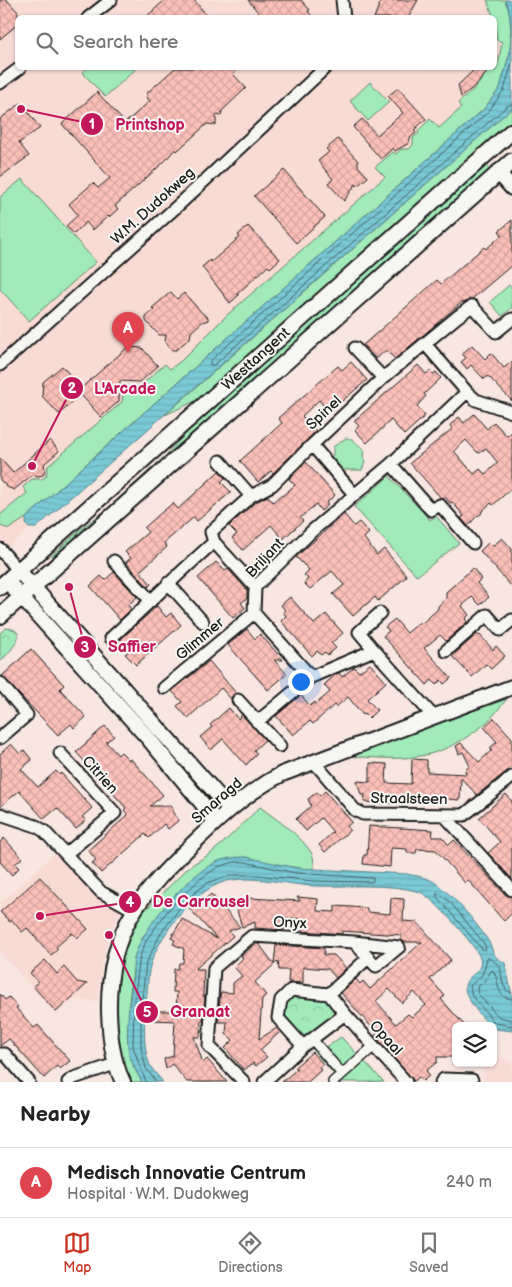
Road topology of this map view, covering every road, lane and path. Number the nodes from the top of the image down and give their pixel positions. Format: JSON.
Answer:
{"nodes":[{"id":1,"x":111,"y":0,"type":"edge"},
{"id":2,"x":342,"y":0,"type":"edge"},
{"id":3,"x":92,"y":15,"type":"edge"},
{"id":4,"x":344,"y":15,"type":"edge"},
{"id":5,"x":17,"y":70,"type":"edge"},
{"id":6,"x":322,"y":70,"type":"edge"},
{"id":7,"x":0,"y":83,"type":"edge"},
{"id":8,"x":512,"y":131,"type":"edge"},
{"id":9,"x":512,"y":161,"type":"edge"},
{"id":10,"x":498,"y":172,"type":"junction"},
{"id":11,"x":512,"y":188,"type":"edge"},
{"id":12,"x":512,"y":319,"type":"edge"},
{"id":13,"x":425,"y":344,"type":"junction"},
{"id":14,"x":355,"y":348,"type":"dead end"},
{"id":15,"x":0,"y":365,"type":"edge"},
{"id":16,"x":383,"y":378,"type":"junction"},
{"id":17,"x":467,"y":392,"type":"junction"},
{"id":18,"x":512,"y":412,"type":"edge"},
{"id":19,"x":312,"y":445,"type":"junction"},
{"id":20,"x":220,"y":461,"type":"dead end"},
{"id":21,"x":391,"y":464,"type":"junction"},
{"id":22,"x":354,"y":494,"type":"junction"},
{"id":23,"x":251,"y":496,"type":"junction"},
{"id":24,"x":214,"y":542,"type":"junction"},
{"id":25,"x":473,"y":544,"type":"dead end"},
{"id":26,"x":0,"y":549,"type":"edge"},
{"id":27,"x":114,"y":561,"type":"dead end"},
{"id":28,"x":19,"y":570,"type":"junction"},
{"id":29,"x":2,"y":581,"type":"edge"},
{"id":30,"x":168,"y":583,"type":"junction"},
{"id":31,"x":33,"y":587,"type":"junction"},
{"id":32,"x":255,"y":587,"type":"junction"},
{"id":33,"x":20,"y":597,"type":"junction"},
{"id":34,"x":151,"y":601,"type":"junction"},
{"id":35,"x":380,"y":613,"type":"dead end"},
{"id":36,"x":254,"y":614,"type":"junction"},
{"id":37,"x":0,"y":616,"type":"edge"},
{"id":38,"x":512,"y":620,"type":"edge"},
{"id":39,"x":203,"y":622,"type":"dead end"},
{"id":40,"x":111,"y":638,"type":"dead end"},
{"id":41,"x":374,"y":650,"type":"junction"},
{"id":42,"x":446,"y":651,"type":"dead end"},
{"id":43,"x":311,"y":677,"type":"junction"},
{"id":44,"x":0,"y":683,"type":"edge"},
{"id":45,"x":512,"y":687,"type":"edge"},
{"id":46,"x":164,"y":688,"type":"dead end"},
{"id":47,"x":238,"y":700,"type":"dead end"},
{"id":48,"x":433,"y":716,"type":"junction"},
{"id":49,"x":257,"y":722,"type":"junction"},
{"id":50,"x":0,"y":738,"type":"edge"},
{"id":51,"x":280,"y":746,"type":"dead end"},
{"id":52,"x":60,"y":754,"type":"dead end"},
{"id":53,"x":314,"y":762,"type":"junction"},
{"id":54,"x":512,"y":777,"type":"edge"},
{"id":55,"x":230,"y":809,"type":"junction"},
{"id":56,"x":0,"y":814,"type":"edge"},
{"id":57,"x":444,"y":815,"type":"junction"},
{"id":58,"x":216,"y":822,"type":"junction"},
{"id":59,"x":66,"y":854,"type":"junction"},
{"id":60,"x":512,"y":890,"type":"edge"},
{"id":61,"x":134,"y":910,"type":"junction"},
{"id":62,"x":354,"y":942,"type":"junction"},
{"id":63,"x":368,"y":958,"type":"junction"},
{"id":64,"x":329,"y":994,"type":"junction"},
{"id":65,"x":345,"y":1014,"type":"junction"},
{"id":66,"x":308,"y":1042,"type":"junction"},
{"id":67,"x":374,"y":1047,"type":"junction"},
{"id":68,"x":2,"y":1054,"type":"edge"},
{"id":69,"x":115,"y":1064,"type":"junction"},
{"id":70,"x":342,"y":1074,"type":"junction"},
{"id":71,"x":472,"y":1080,"type":"dead end"},
{"id":72,"x":29,"y":1082,"type":"edge"},
{"id":73,"x":68,"y":1082,"type":"edge"},
{"id":74,"x":123,"y":1082,"type":"edge"},
{"id":75,"x":244,"y":1082,"type":"edge"},
{"id":76,"x":264,"y":1082,"type":"edge"},
{"id":77,"x":333,"y":1082,"type":"edge"},
{"id":78,"x":406,"y":1082,"type":"edge"},
{"id":79,"x":441,"y":1082,"type":"edge"}],
"edges":[{"from":1,"to":3,"type":"street"},
{"from":2,"to":4,"type":"street"},
{"from":5,"to":7,"type":"street"},
{"from":6,"to":15,"type":"street","name":"W.M. Dudokweg"},
{"from":8,"to":28,"type":"main road","name":"Westtangent"},
{"from":9,"to":10,"type":"main road","name":"Westtangent"},
{"from":10,"to":11,"type":"street"},
{"from":10,"to":31,"type":"main road","name":"Westtangent"},
{"from":12,"to":13,"type":"street","name":"Spinel"},
{"from":13,"to":16,"type":"street","name":"Spinel"},
{"from":13,"to":17,"type":"street"},
{"from":14,"to":16,"type":"street"},
{"from":16,"to":19,"type":"street","name":"Spinel"},
{"from":17,"to":18,"type":"street"},
{"from":17,"to":21,"type":"street","name":"Briljant"},
{"from":19,"to":22,"type":"street"},
{"from":19,"to":23,"type":"street","name":"Spinel"},
{"from":20,"to":23,"type":"street"},
{"from":21,"to":22,"type":"street","name":"Briljant"},
{"from":21,"to":25,"type":"street"},
{"from":22,"to":32,"type":"street","name":"Briljant"},
{"from":23,"to":24,"type":"street","name":"Spinel"},
{"from":24,"to":30,"type":"street"},
{"from":24,"to":32,"type":"street"},
{"from":26,"to":28,"type":"street"},
{"from":27,"to":34,"type":"street"},
{"from":28,"to":29,"type":"main road","name":"Westtangent"},
{"from":28,"to":31,"type":"street"},
{"from":29,"to":33,"type":"street"},
{"from":30,"to":34,"type":"street"},
{"from":30,"to":39,"type":"street"},
{"from":31,"to":33,"type":"main road","name":"Westtangent"},
{"from":31,"to":55,"type":"street"},
{"from":32,"to":36,"type":"street","name":"Briljant"},
{"from":33,"to":37,"type":"main road","name":"Westtangent"},
{"from":33,"to":58,"type":"street"},
{"from":34,"to":40,"type":"street"},
{"from":35,"to":41,"type":"street"},
{"from":36,"to":43,"type":"street"},
{"from":36,"to":46,"type":"street","name":"Glimmer"},
{"from":38,"to":42,"type":"street"},
{"from":41,"to":43,"type":"street"},
{"from":41,"to":48,"type":"street"},
{"from":43,"to":49,"type":"street"},
{"from":44,"to":50,"type":"street"},
{"from":45,"to":48,"type":"street","name":"Smaragd"},
{"from":47,"to":49,"type":"street"},
{"from":48,"to":53,"type":"street","name":"Smaragd"},
{"from":49,"to":51,"type":"street"},
{"from":52,"to":59,"type":"street","name":"Citrien"},
{"from":53,"to":55,"type":"street","name":"Smaragd"},
{"from":53,"to":57,"type":"street","name":"Straalsteen"},
{"from":54,"to":57,"type":"street","name":"Straalsteen"},
{"from":55,"to":58,"type":"street","name":"Smaragd"},
{"from":56,"to":59,"type":"street"},
{"from":57,"to":60,"type":"street"},
{"from":58,"to":61,"type":"street","name":"Smaragd"},
{"from":59,"to":61,"type":"street"},
{"from":61,"to":69,"type":"street","name":"Smaragd"},
{"from":62,"to":63,"type":"street"},
{"from":62,"to":63,"type":"street","name":"Onyx"},
{"from":62,"to":75,"type":"street","name":"Onyx"},
{"from":63,"to":64,"type":"street"},
{"from":64,"to":65,"type":"street"},
{"from":64,"to":66,"type":"street"},
{"from":65,"to":66,"type":"street"},
{"from":65,"to":67,"type":"street","name":"Opaal"},
{"from":66,"to":70,"type":"street"},
{"from":66,"to":76,"type":"street"},
{"from":67,"to":70,"type":"street"},
{"from":67,"to":78,"type":"street","name":"Opaal"},
{"from":68,"to":72,"type":"street"},
{"from":69,"to":73,"type":"street"},
{"from":69,"to":74,"type":"street","name":"Smaragd"},
{"from":70,"to":77,"type":"street"},
{"from":71,"to":79,"type":"street"}]}
